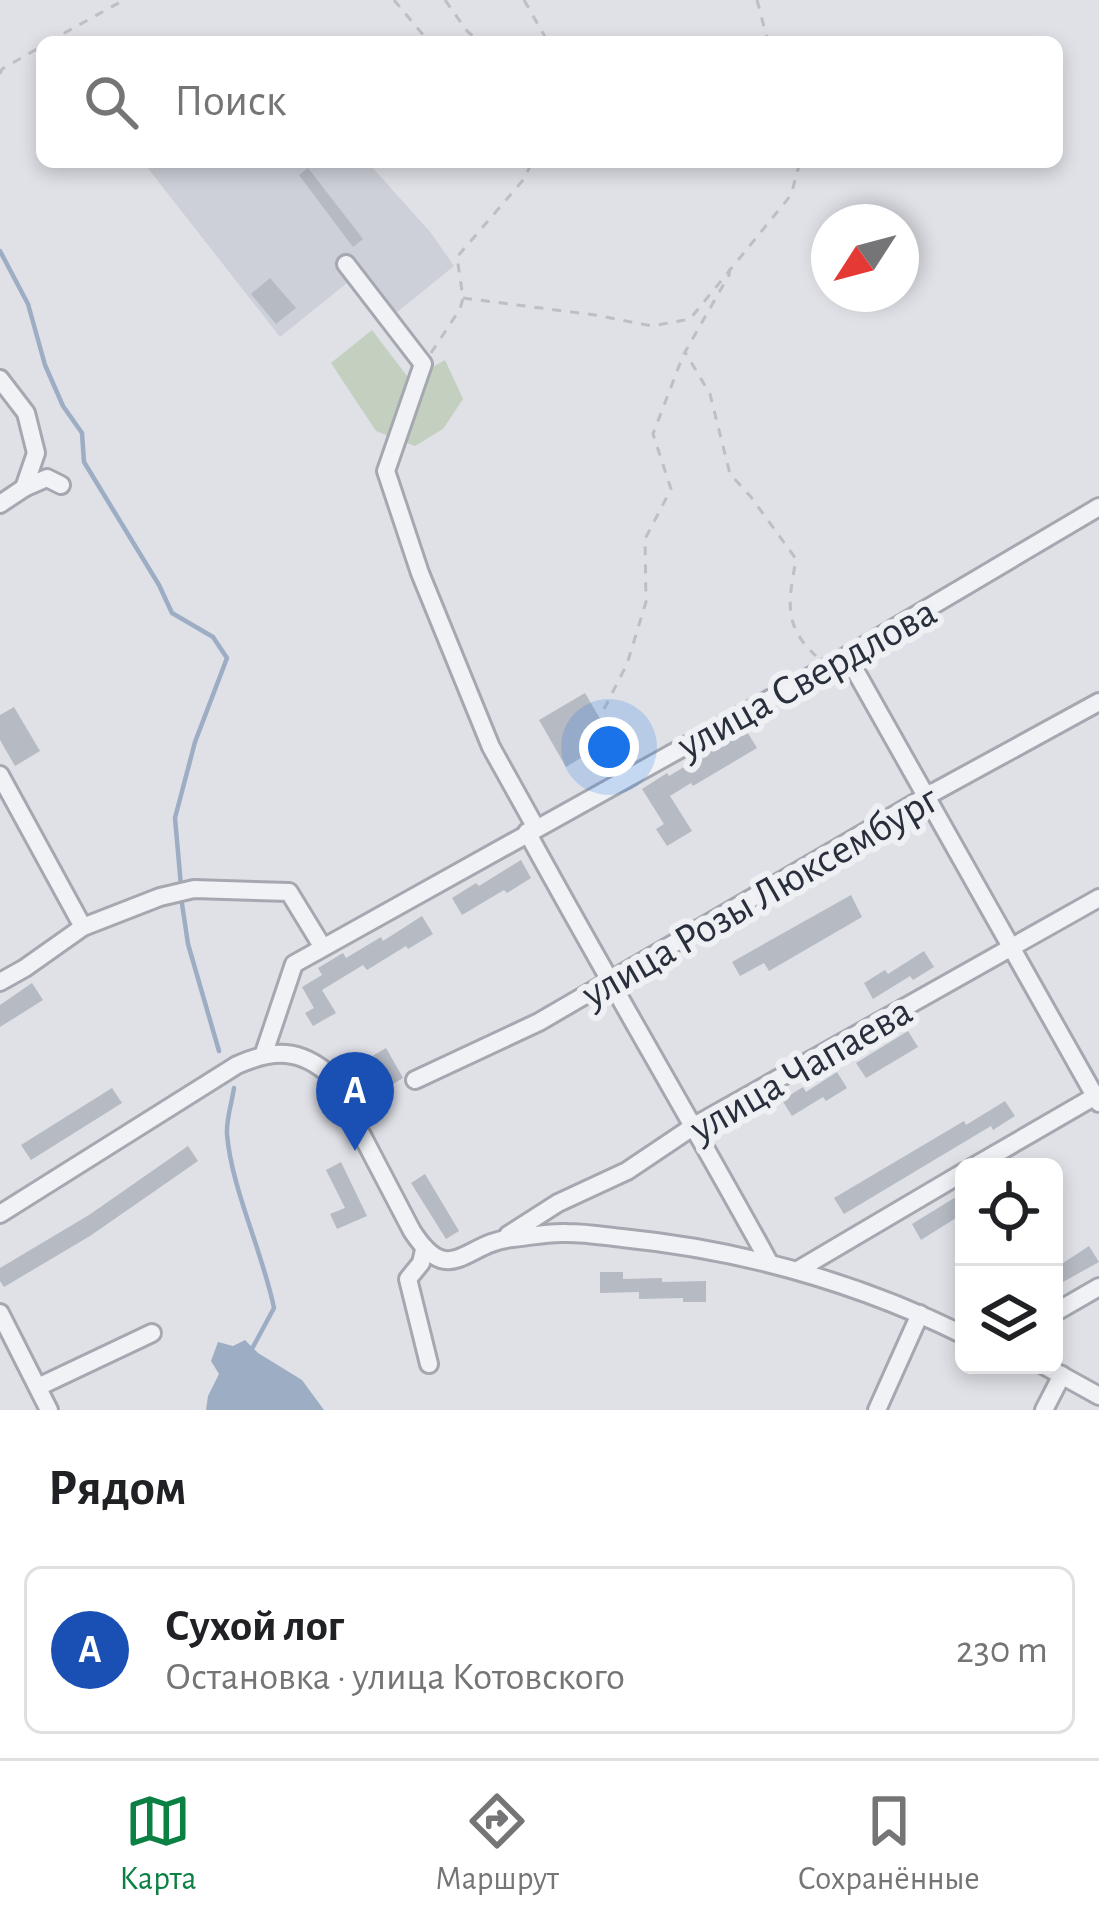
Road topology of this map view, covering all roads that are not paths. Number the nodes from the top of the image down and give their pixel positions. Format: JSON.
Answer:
{"nodes":[{"id":1,"x":346,"y":264,"type":"dead end"},
{"id":2,"x":0,"y":379,"type":"edge"},
{"id":3,"x":62,"y":484,"type":"dead end"},
{"id":4,"x":24,"y":488,"type":"junction"},
{"id":5,"x":0,"y":504,"type":"edge"},
{"id":6,"x":1099,"y":508,"type":"edge"},
{"id":7,"x":847,"y":656,"type":"junction"},
{"id":8,"x":1099,"y":702,"type":"edge"},
{"id":9,"x":0,"y":775,"type":"edge"},
{"id":10,"x":927,"y":796,"type":"junction"},
{"id":11,"x":532,"y":830,"type":"junction"},
{"id":12,"x":1099,"y":898,"type":"edge"},
{"id":13,"x":83,"y":926,"type":"junction"},
{"id":14,"x":322,"y":946,"type":"junction"},
{"id":15,"x":1012,"y":948,"type":"junction"},
{"id":16,"x":0,"y":982,"type":"edge"},
{"id":17,"x":609,"y":983,"type":"junction"},
{"id":18,"x":264,"y":1054,"type":"junction"},
{"id":19,"x":415,"y":1080,"type":"dead end"},
{"id":20,"x":1098,"y":1097,"type":"edge"},
{"id":21,"x":694,"y":1126,"type":"junction"},
{"id":22,"x":989,"y":1158,"type":"edge"},
{"id":23,"x":955,"y":1177,"type":"edge"},
{"id":24,"x":0,"y":1214,"type":"edge"},
{"id":25,"x":502,"y":1239,"type":"junction"},
{"id":26,"x":424,"y":1250,"type":"junction"},
{"id":27,"x":769,"y":1262,"type":"junction"},
{"id":28,"x":798,"y":1270,"type":"junction"},
{"id":29,"x":1099,"y":1287,"type":"edge"},
{"id":30,"x":1063,"y":1308,"type":"edge"},
{"id":31,"x":0,"y":1313,"type":"edge"},
{"id":32,"x":920,"y":1314,"type":"junction"},
{"id":33,"x":955,"y":1331,"type":"edge"},
{"id":34,"x":152,"y":1333,"type":"dead end"},
{"id":35,"x":428,"y":1364,"type":"dead end"},
{"id":36,"x":1059,"y":1374,"type":"edge"},
{"id":37,"x":1062,"y":1376,"type":"junction"},
{"id":38,"x":38,"y":1387,"type":"junction"},
{"id":39,"x":1099,"y":1396,"type":"edge"},
{"id":40,"x":49,"y":1410,"type":"edge"},
{"id":41,"x":877,"y":1410,"type":"edge"},
{"id":42,"x":1045,"y":1410,"type":"edge"}],
"edges":[{"from":1,"to":11,"type":"street"},
{"from":2,"to":4,"type":"street"},
{"from":3,"to":4,"type":"street"},
{"from":4,"to":5,"type":"street"},
{"from":6,"to":7,"type":"street","name":"улица Свердлова"},
{"from":7,"to":10,"type":"street"},
{"from":7,"to":11,"type":"street","name":"улица Свердлова"},
{"from":8,"to":10,"type":"street","name":"улица Розы Люксембург"},
{"from":9,"to":13,"type":"street"},
{"from":10,"to":15,"type":"street"},
{"from":10,"to":17,"type":"street","name":"улица Розы Люксембург"},
{"from":11,"to":14,"type":"street","name":"улица Свердлова"},
{"from":11,"to":17,"type":"street"},
{"from":12,"to":15,"type":"street","name":"улица Чапаева"},
{"from":13,"to":14,"type":"street"},
{"from":13,"to":16,"type":"street"},
{"from":14,"to":18,"type":"street","name":"улица Свердлова"},
{"from":15,"to":20,"type":"street"},
{"from":15,"to":21,"type":"street","name":"улица Чапаева"},
{"from":17,"to":19,"type":"street","name":"улица Розы Люксембург"},
{"from":17,"to":21,"type":"street"},
{"from":18,"to":24,"type":"street"},
{"from":18,"to":26,"type":"street"},
{"from":20,"to":22,"type":"street"},
{"from":21,"to":25,"type":"street","name":"улица Чапаева"},
{"from":21,"to":27,"type":"street"},
{"from":23,"to":28,"type":"street"},
{"from":25,"to":26,"type":"street"},
{"from":25,"to":27,"type":"street"},
{"from":26,"to":35,"type":"street"},
{"from":27,"to":28,"type":"street"},
{"from":28,"to":32,"type":"street"},
{"from":29,"to":30,"type":"street"},
{"from":31,"to":38,"type":"street"},
{"from":32,"to":33,"type":"street"},
{"from":32,"to":41,"type":"street"},
{"from":34,"to":38,"type":"street"},
{"from":36,"to":37,"type":"street"},
{"from":37,"to":39,"type":"street"},
{"from":37,"to":42,"type":"street"},
{"from":38,"to":40,"type":"street"}]}
